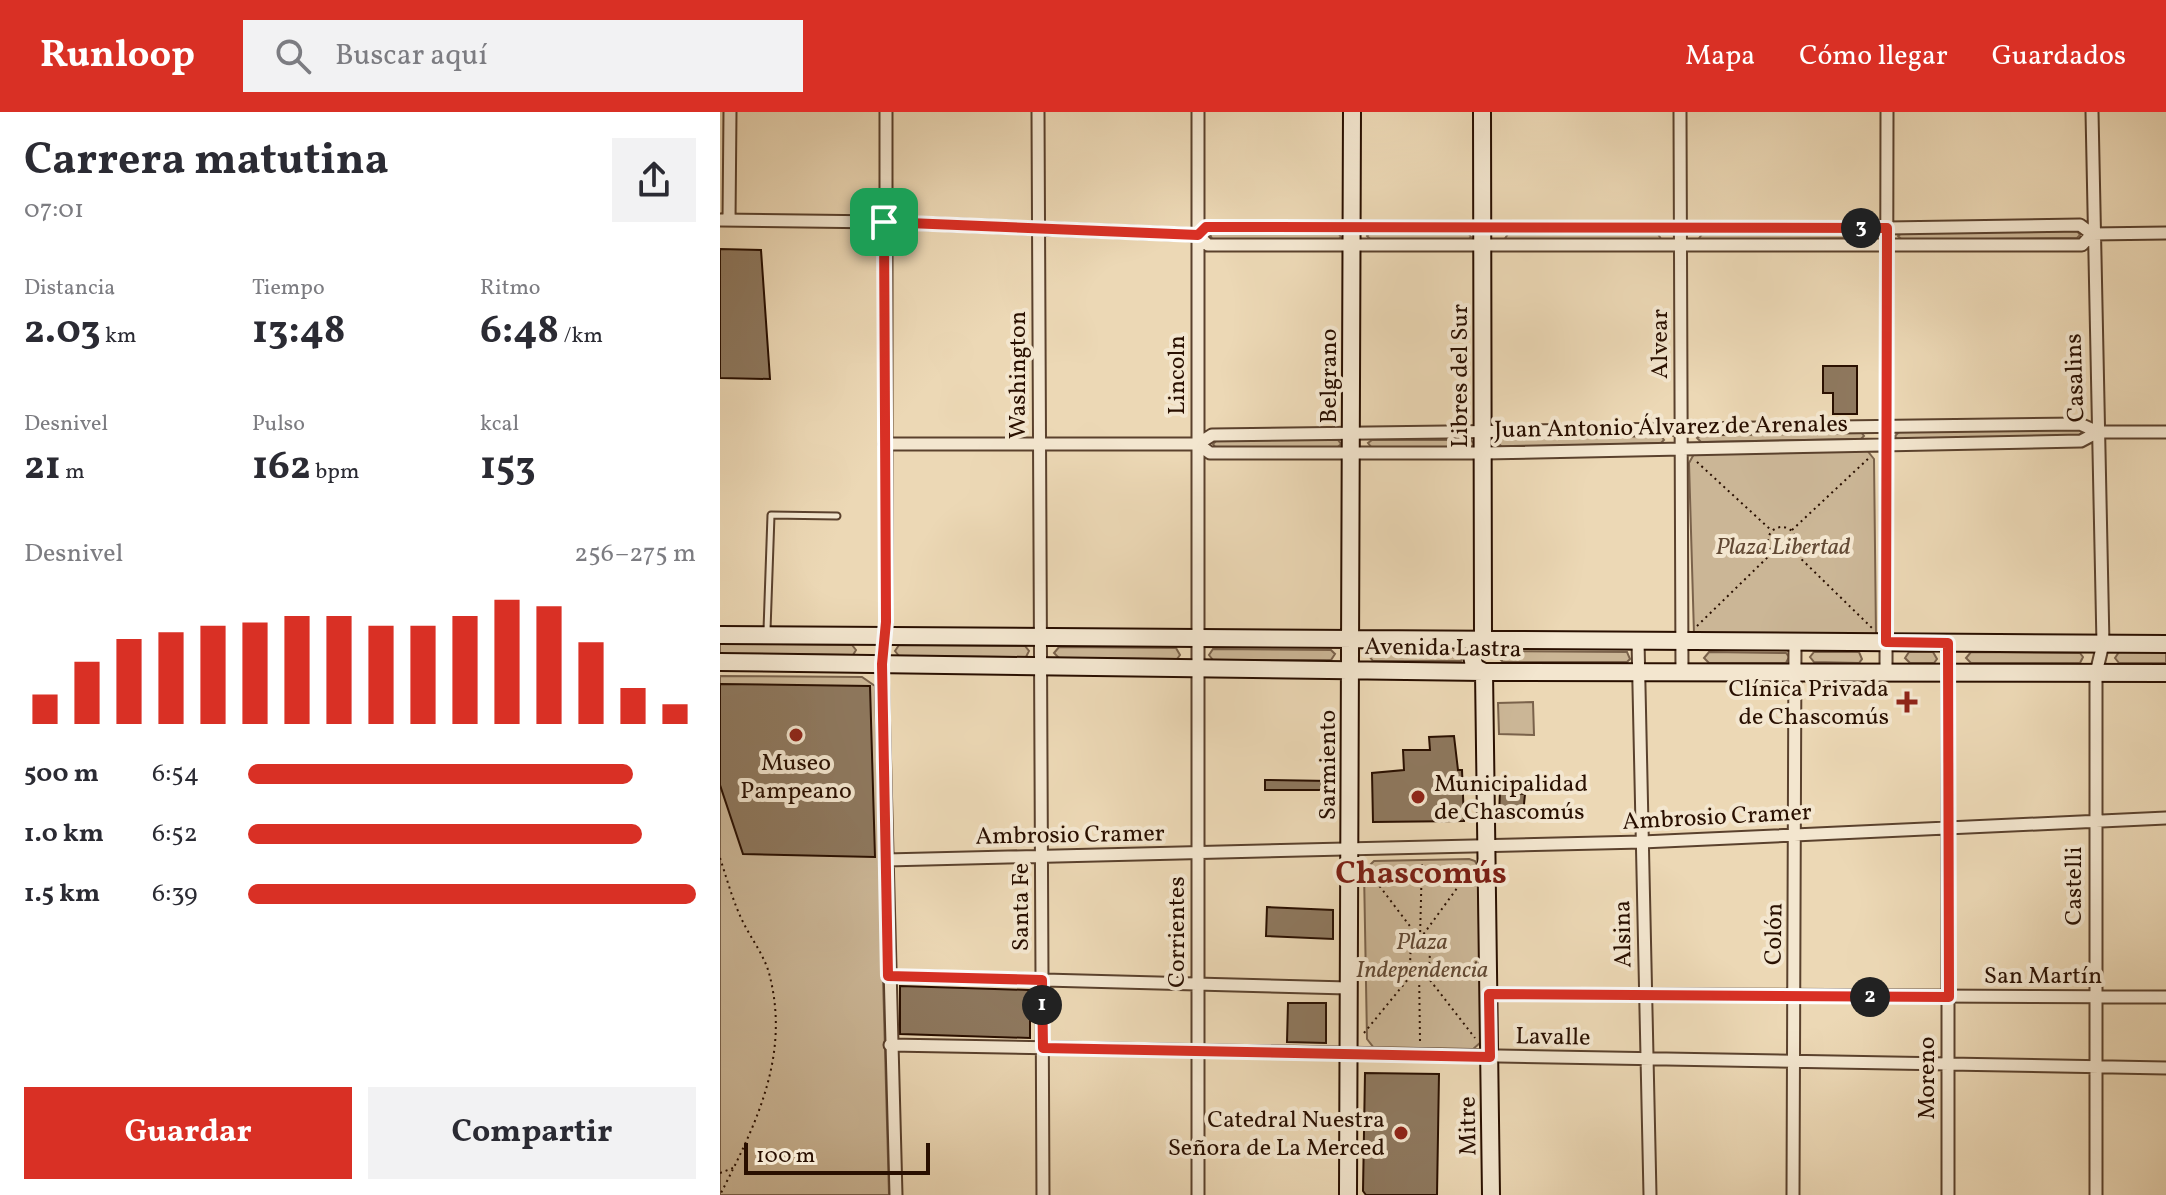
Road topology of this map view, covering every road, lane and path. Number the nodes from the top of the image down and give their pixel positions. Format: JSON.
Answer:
{"nodes":[{"id":1,"x":730,"y":112,"type":"edge"},
{"id":2,"x":886,"y":112,"type":"edge"},
{"id":3,"x":1038,"y":112,"type":"edge"},
{"id":4,"x":1198,"y":112,"type":"edge"},
{"id":5,"x":1352,"y":112,"type":"edge"},
{"id":6,"x":1482,"y":112,"type":"edge"},
{"id":7,"x":1680,"y":112,"type":"edge"},
{"id":8,"x":1887,"y":112,"type":"edge"},
{"id":9,"x":2092,"y":112,"type":"edge"},
{"id":10,"x":724,"y":220,"type":"edge"},
{"id":11,"x":884,"y":222,"type":"junction"},
{"id":12,"x":1352,"y":227,"type":"junction"},
{"id":13,"x":1680,"y":228,"type":"junction"},
{"id":14,"x":1887,"y":228,"type":"junction"},
{"id":15,"x":1038,"y":229,"type":"junction"},
{"id":16,"x":1483,"y":229,"type":"junction"},
{"id":17,"x":2166,"y":233,"type":"edge"},
{"id":18,"x":2092,"y":234,"type":"junction"},
{"id":19,"x":1198,"y":235,"type":"junction"},
{"id":20,"x":1352,"y":246,"type":"junction"},
{"id":21,"x":1483,"y":246,"type":"junction"},
{"id":22,"x":1680,"y":247,"type":"junction"},
{"id":23,"x":1887,"y":248,"type":"junction"},
{"id":24,"x":1884,"y":426,"type":"junction"},
{"id":25,"x":1681,"y":429,"type":"junction"},
{"id":26,"x":2098,"y":432,"type":"junction"},
{"id":27,"x":2166,"y":432,"type":"edge"},
{"id":28,"x":1484,"y":434,"type":"junction"},
{"id":29,"x":1352,"y":435,"type":"junction"},
{"id":30,"x":885,"y":444,"type":"junction"},
{"id":31,"x":1040,"y":444,"type":"junction"},
{"id":32,"x":1198,"y":444,"type":"junction"},
{"id":33,"x":1884,"y":444,"type":"junction"},
{"id":34,"x":1681,"y":447,"type":"junction"},
{"id":35,"x":1352,"y":453,"type":"junction"},
{"id":36,"x":1484,"y":453,"type":"junction"},
{"id":37,"x":837,"y":516,"type":"dead end"},
{"id":38,"x":1792,"y":530,"type":"junction"},
{"id":39,"x":1772,"y":531,"type":"junction"},
{"id":40,"x":1793,"y":551,"type":"junction"},
{"id":41,"x":1773,"y":552,"type":"junction"},
{"id":42,"x":720,"y":635,"type":"edge"},
{"id":43,"x":767,"y":635,"type":"junction"},
{"id":44,"x":884,"y":636,"type":"junction"},
{"id":45,"x":1041,"y":637,"type":"junction"},
{"id":46,"x":1198,"y":638,"type":"junction"},
{"id":47,"x":1352,"y":639,"type":"junction"},
{"id":48,"x":1483,"y":640,"type":"junction"},
{"id":49,"x":1638,"y":641,"type":"junction"},
{"id":50,"x":1682,"y":641,"type":"junction"},
{"id":51,"x":1795,"y":642,"type":"junction"},
{"id":52,"x":1886,"y":642,"type":"junction"},
{"id":53,"x":1948,"y":643,"type":"junction"},
{"id":54,"x":2103,"y":644,"type":"junction"},
{"id":55,"x":2166,"y":644,"type":"edge"},
{"id":56,"x":720,"y":662,"type":"edge"},
{"id":57,"x":882,"y":664,"type":"junction"},
{"id":58,"x":1041,"y":666,"type":"junction"},
{"id":59,"x":1198,"y":669,"type":"junction"},
{"id":60,"x":1351,"y":670,"type":"junction"},
{"id":61,"x":1484,"y":672,"type":"junction"},
{"id":62,"x":1638,"y":673,"type":"junction"},
{"id":63,"x":1682,"y":673,"type":"junction"},
{"id":64,"x":1795,"y":673,"type":"junction"},
{"id":65,"x":1886,"y":673,"type":"junction"},
{"id":66,"x":1948,"y":673,"type":"junction"},
{"id":67,"x":2096,"y":673,"type":"junction"},
{"id":68,"x":2166,"y":673,"type":"edge"},
{"id":69,"x":2166,"y":818,"type":"edge"},
{"id":70,"x":2095,"y":820,"type":"junction"},
{"id":71,"x":1949,"y":827,"type":"junction"},
{"id":72,"x":1796,"y":834,"type":"junction"},
{"id":73,"x":1642,"y":842,"type":"junction"},
{"id":74,"x":1489,"y":844,"type":"junction"},
{"id":75,"x":1422,"y":846,"type":"junction"},
{"id":76,"x":1351,"y":849,"type":"junction"},
{"id":77,"x":1198,"y":853,"type":"junction"},
{"id":78,"x":1042,"y":856,"type":"junction"},
{"id":79,"x":720,"y":858,"type":"edge"},
{"id":80,"x":886,"y":860,"type":"junction"},
{"id":81,"x":1471,"y":868,"type":"dead end"},
{"id":82,"x":1420,"y":939,"type":"junction"},
{"id":83,"x":1419,"y":966,"type":"junction"},
{"id":84,"x":888,"y":976,"type":"junction"},
{"id":85,"x":1042,"y":980,"type":"junction"},
{"id":86,"x":1198,"y":984,"type":"junction"},
{"id":87,"x":1348,"y":988,"type":"junction"},
{"id":88,"x":1489,"y":994,"type":"junction"},
{"id":89,"x":2095,"y":996,"type":"junction"},
{"id":90,"x":1645,"y":997,"type":"junction"},
{"id":91,"x":1794,"y":997,"type":"junction"},
{"id":92,"x":1949,"y":997,"type":"junction"},
{"id":93,"x":2166,"y":997,"type":"edge"},
{"id":94,"x":890,"y":1045,"type":"junction"},
{"id":95,"x":1043,"y":1048,"type":"junction"},
{"id":96,"x":1198,"y":1052,"type":"junction"},
{"id":97,"x":1347,"y":1055,"type":"junction"},
{"id":98,"x":1420,"y":1056,"type":"junction"},
{"id":99,"x":1490,"y":1057,"type":"junction"},
{"id":100,"x":1647,"y":1060,"type":"junction"},
{"id":101,"x":1794,"y":1063,"type":"junction"},
{"id":102,"x":1949,"y":1065,"type":"junction"},
{"id":103,"x":2095,"y":1068,"type":"junction"},
{"id":104,"x":2166,"y":1068,"type":"edge"},
{"id":105,"x":733,"y":1168,"type":"junction"},
{"id":106,"x":720,"y":1173,"type":"edge"},
{"id":107,"x":720,"y":1195,"type":"edge"},
{"id":108,"x":896,"y":1195,"type":"edge"},
{"id":109,"x":1043,"y":1195,"type":"edge"},
{"id":110,"x":1198,"y":1195,"type":"edge"},
{"id":111,"x":1348,"y":1195,"type":"edge"},
{"id":112,"x":1491,"y":1195,"type":"edge"},
{"id":113,"x":1650,"y":1195,"type":"edge"},
{"id":114,"x":1793,"y":1195,"type":"edge"},
{"id":115,"x":1948,"y":1195,"type":"edge"},
{"id":116,"x":2096,"y":1195,"type":"edge"}],
"edges":[{"from":1,"to":10,"type":"street"},
{"from":2,"to":11,"type":"street"},
{"from":3,"to":15,"type":"street","name":"Washington"},
{"from":4,"to":19,"type":"street","name":"Lincoln"},
{"from":5,"to":12,"type":"main road","name":"Belgrano"},
{"from":6,"to":16,"type":"main road","name":"Libres del Sur"},
{"from":7,"to":13,"type":"street","name":"Alvear"},
{"from":8,"to":14,"type":"street"},
{"from":9,"to":18,"type":"street","name":"Casalins"},
{"from":10,"to":11,"type":"street"},
{"from":11,"to":15,"type":"street"},
{"from":11,"to":30,"type":"street"},
{"from":12,"to":16,"type":"street"},
{"from":12,"to":19,"type":"street"},
{"from":12,"to":20,"type":"main road","name":"Belgrano"},
{"from":13,"to":14,"type":"street"},
{"from":13,"to":16,"type":"street"},
{"from":13,"to":22,"type":"street","name":"Alvear"},
{"from":14,"to":18,"type":"street"},
{"from":14,"to":23,"type":"street"},
{"from":15,"to":19,"type":"street"},
{"from":15,"to":31,"type":"street","name":"Washington"},
{"from":16,"to":21,"type":"main road","name":"Libres del Sur"},
{"from":17,"to":18,"type":"street"},
{"from":18,"to":23,"type":"street"},
{"from":18,"to":26,"type":"street","name":"Casalins"},
{"from":19,"to":20,"type":"street"},
{"from":19,"to":32,"type":"street","name":"Lincoln"},
{"from":20,"to":21,"type":"street"},
{"from":20,"to":29,"type":"main road","name":"Belgrano"},
{"from":21,"to":22,"type":"street"},
{"from":21,"to":28,"type":"main road","name":"Libres del Sur"},
{"from":22,"to":23,"type":"street"},
{"from":22,"to":25,"type":"street","name":"Alvear"},
{"from":23,"to":24,"type":"street"},
{"from":24,"to":25,"type":"street","name":"Juan Antonio Álvarez de Arenales"},
{"from":24,"to":26,"type":"street","name":"Juan Antonio Álvarez de Arenales"},
{"from":24,"to":33,"type":"street"},
{"from":25,"to":28,"type":"street","name":"Juan Antonio Álvarez de Arenales"},
{"from":25,"to":34,"type":"street","name":"Alvear"},
{"from":26,"to":27,"type":"street","name":"Juan Antonio Álvarez de Arenales"},
{"from":26,"to":33,"type":"street","name":"Juan Antonio Álvarez de Arenales"},
{"from":26,"to":54,"type":"street","name":"Casalins"},
{"from":28,"to":29,"type":"street","name":"Juan Antonio Álvarez de Arenales"},
{"from":28,"to":36,"type":"main road","name":"Libres del Sur"},
{"from":29,"to":32,"type":"street","name":"Juan Antonio Álvarez de Arenales"},
{"from":29,"to":35,"type":"main road","name":"Belgrano"},
{"from":30,"to":31,"type":"street","name":"Juan Antonio Álvarez de Arenales"},
{"from":30,"to":44,"type":"street"},
{"from":31,"to":32,"type":"street","name":"Juan Antonio Álvarez de Arenales"},
{"from":31,"to":45,"type":"street","name":"Washington"},
{"from":32,"to":35,"type":"street","name":"Juan Antonio Álvarez de Arenales"},
{"from":32,"to":46,"type":"street","name":"Lincoln"},
{"from":33,"to":34,"type":"street","name":"Juan Antonio Álvarez de Arenales"},
{"from":33,"to":38,"type":"path"},
{"from":33,"to":52,"type":"street"},
{"from":34,"to":36,"type":"street","name":"Juan Antonio Álvarez de Arenales"},
{"from":34,"to":39,"type":"path"},
{"from":34,"to":50,"type":"street","name":"Alvear"},
{"from":35,"to":36,"type":"street","name":"Juan Antonio Álvarez de Arenales"},
{"from":35,"to":47,"type":"main road","name":"Belgrano"},
{"from":36,"to":48,"type":"main road","name":"Libres del Sur"},
{"from":37,"to":43,"type":"lane"},
{"from":38,"to":39,"type":"path"},
{"from":38,"to":40,"type":"path"},
{"from":39,"to":41,"type":"path"},
{"from":40,"to":41,"type":"path"},
{"from":40,"to":52,"type":"path"},
{"from":41,"to":50,"type":"path"},
{"from":42,"to":43,"type":"main road","name":"Avenida Lastra"},
{"from":43,"to":44,"type":"main road","name":"Avenida Lastra"},
{"from":44,"to":45,"type":"main road","name":"Avenida Lastra"},
{"from":44,"to":57,"type":"street"},
{"from":45,"to":46,"type":"main road","name":"Avenida Lastra"},
{"from":45,"to":58,"type":"street","name":"Washington"},
{"from":46,"to":47,"type":"main road","name":"Avenida Lastra"},
{"from":46,"to":59,"type":"street","name":"Lincoln"},
{"from":47,"to":48,"type":"main road","name":"Avenida Lastra"},
{"from":47,"to":60,"type":"main road","name":"Belgrano"},
{"from":48,"to":49,"type":"main road","name":"Avenida Lastra"},
{"from":48,"to":61,"type":"main road","name":"Libres del Sur"},
{"from":49,"to":50,"type":"main road","name":"Avenida Lastra"},
{"from":49,"to":62,"type":"street","name":"Alsina"},
{"from":50,"to":51,"type":"main road","name":"Avenida Lastra"},
{"from":50,"to":63,"type":"street","name":"Alvear"},
{"from":51,"to":52,"type":"main road","name":"Avenida Lastra"},
{"from":51,"to":64,"type":"street","name":"Colón"},
{"from":52,"to":53,"type":"main road","name":"Avenida Lastra"},
{"from":52,"to":65,"type":"street"},
{"from":53,"to":54,"type":"main road","name":"Avenida Lastra"},
{"from":53,"to":66,"type":"street","name":"Moreno"},
{"from":54,"to":55,"type":"main road","name":"Avenida Lastra"},
{"from":54,"to":67,"type":"street","name":"Casalins"},
{"from":56,"to":57,"type":"main road","name":"Avenida Lastra"},
{"from":57,"to":58,"type":"main road","name":"Avenida Lastra"},
{"from":57,"to":80,"type":"street"},
{"from":58,"to":59,"type":"main road","name":"Avenida Lastra"},
{"from":58,"to":78,"type":"street","name":"Santa Fe"},
{"from":59,"to":60,"type":"main road","name":"Avenida Lastra"},
{"from":59,"to":77,"type":"street","name":"Corrientes"},
{"from":60,"to":61,"type":"main road","name":"Avenida Lastra"},
{"from":60,"to":76,"type":"main road","name":"Sarmiento"},
{"from":61,"to":62,"type":"main road","name":"Avenida Lastra"},
{"from":61,"to":74,"type":"main road","name":"Mitre"},
{"from":62,"to":63,"type":"main road","name":"Avenida Lastra"},
{"from":62,"to":73,"type":"street","name":"Alsina"},
{"from":63,"to":64,"type":"main road","name":"Avenida Lastra"},
{"from":64,"to":65,"type":"main road","name":"Avenida Lastra"},
{"from":64,"to":72,"type":"street","name":"Colón"},
{"from":65,"to":66,"type":"main road","name":"Avenida Lastra"},
{"from":66,"to":67,"type":"main road","name":"Avenida Lastra"},
{"from":66,"to":71,"type":"street","name":"Moreno"},
{"from":67,"to":68,"type":"main road","name":"Avenida Lastra"},
{"from":67,"to":70,"type":"street","name":"Castelli"},
{"from":69,"to":70,"type":"street","name":"Ambrosio Cramer"},
{"from":70,"to":71,"type":"street","name":"Ambrosio Cramer"},
{"from":70,"to":89,"type":"street","name":"Castelli"},
{"from":71,"to":72,"type":"street","name":"Ambrosio Cramer"},
{"from":71,"to":92,"type":"street","name":"Moreno"},
{"from":72,"to":73,"type":"street","name":"Ambrosio Cramer"},
{"from":72,"to":91,"type":"street","name":"Colón"},
{"from":73,"to":74,"type":"street","name":"Ambrosio Cramer"},
{"from":73,"to":90,"type":"street","name":"Alsina"},
{"from":74,"to":75,"type":"street","name":"Ambrosio Cramer"},
{"from":74,"to":88,"type":"main road","name":"Mitre"},
{"from":75,"to":76,"type":"street","name":"Ambrosio Cramer"},
{"from":75,"to":82,"type":"path"},
{"from":76,"to":77,"type":"street","name":"Ambrosio Cramer"},
{"from":76,"to":82,"type":"path"},
{"from":76,"to":87,"type":"main road","name":"Sarmiento"},
{"from":77,"to":78,"type":"street","name":"Ambrosio Cramer"},
{"from":77,"to":86,"type":"street","name":"Corrientes"},
{"from":78,"to":80,"type":"street","name":"Ambrosio Cramer"},
{"from":78,"to":85,"type":"street","name":"Santa Fe"},
{"from":79,"to":105,"type":"path"},
{"from":80,"to":84,"type":"street"},
{"from":81,"to":82,"type":"path"},
{"from":82,"to":83,"type":"path"},
{"from":82,"to":83,"type":"path"},
{"from":83,"to":97,"type":"path"},
{"from":83,"to":98,"type":"path"},
{"from":83,"to":99,"type":"path"},
{"from":84,"to":85,"type":"street"},
{"from":84,"to":94,"type":"street"},
{"from":85,"to":86,"type":"street"},
{"from":85,"to":95,"type":"street","name":"Santa Fe"},
{"from":86,"to":87,"type":"street"},
{"from":86,"to":96,"type":"street","name":"Corrientes"},
{"from":87,"to":97,"type":"main road","name":"Sarmiento"},
{"from":88,"to":90,"type":"street","name":"San Martín"},
{"from":88,"to":99,"type":"main road","name":"Mitre"},
{"from":89,"to":92,"type":"street","name":"San Martín"},
{"from":89,"to":93,"type":"street","name":"San Martín"},
{"from":89,"to":103,"type":"street","name":"Castelli"},
{"from":90,"to":91,"type":"street","name":"San Martín"},
{"from":90,"to":100,"type":"street","name":"Alsina"},
{"from":91,"to":92,"type":"street","name":"San Martín"},
{"from":91,"to":101,"type":"street","name":"Colón"},
{"from":92,"to":102,"type":"street","name":"Moreno"},
{"from":94,"to":95,"type":"street","name":"Lavalle"},
{"from":94,"to":108,"type":"street"},
{"from":95,"to":96,"type":"street","name":"Lavalle"},
{"from":95,"to":109,"type":"street","name":"Santa Fe"},
{"from":96,"to":97,"type":"street","name":"Lavalle"},
{"from":96,"to":110,"type":"street","name":"Corrientes"},
{"from":97,"to":98,"type":"street","name":"Lavalle"},
{"from":97,"to":111,"type":"main road","name":"Sarmiento"},
{"from":98,"to":99,"type":"street","name":"Lavalle"},
{"from":99,"to":100,"type":"street","name":"Lavalle"},
{"from":99,"to":112,"type":"main road","name":"Mitre"},
{"from":100,"to":101,"type":"street","name":"Lavalle"},
{"from":100,"to":113,"type":"street","name":"Alsina"},
{"from":101,"to":102,"type":"street","name":"Lavalle"},
{"from":101,"to":114,"type":"street","name":"Colón"},
{"from":102,"to":103,"type":"street","name":"Lavalle"},
{"from":102,"to":115,"type":"street","name":"Moreno"},
{"from":103,"to":104,"type":"street","name":"Lavalle"},
{"from":103,"to":116,"type":"street","name":"Castelli"},
{"from":105,"to":106,"type":"path"},
{"from":105,"to":107,"type":"path"}]}
